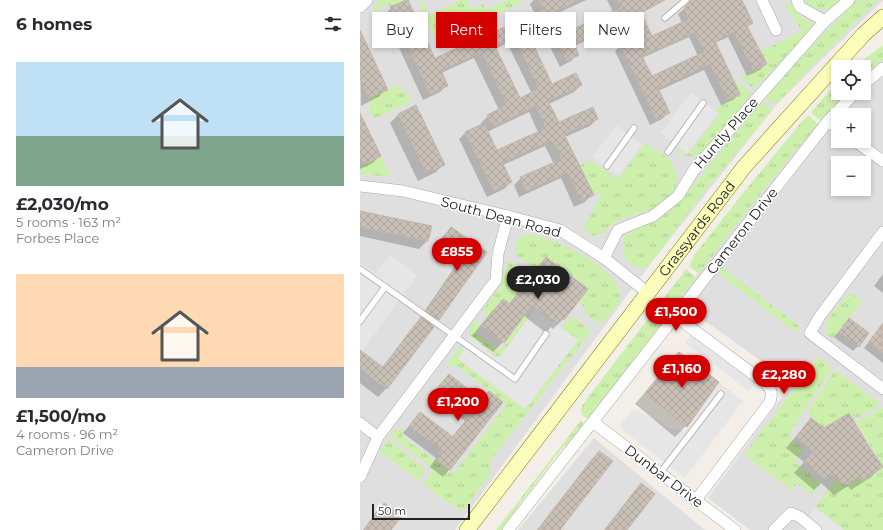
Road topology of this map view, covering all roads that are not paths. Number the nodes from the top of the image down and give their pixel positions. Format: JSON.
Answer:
{"nodes":[{"id":1,"x":367,"y":0,"type":"edge"},
{"id":2,"x":686,"y":0,"type":"edge"},
{"id":3,"x":762,"y":0,"type":"edge"},
{"id":4,"x":797,"y":0,"type":"edge"},
{"id":5,"x":849,"y":0,"type":"edge"},
{"id":6,"x":360,"y":7,"type":"edge"},
{"id":7,"x":883,"y":17,"type":"edge"},
{"id":8,"x":665,"y":18,"type":"dead end"},
{"id":9,"x":825,"y":21,"type":"junction"},
{"id":10,"x":776,"y":30,"type":"dead end"},
{"id":11,"x":883,"y":68,"type":"edge"},
{"id":12,"x":871,"y":78,"type":"edge"},
{"id":13,"x":848,"y":100,"type":"edge"},
{"id":14,"x":703,"y":103,"type":"dead end"},
{"id":15,"x":828,"y":122,"type":"junction"},
{"id":16,"x":831,"y":124,"type":"edge"},
{"id":17,"x":634,"y":128,"type":"dead end"},
{"id":18,"x":865,"y":148,"type":"edge"},
{"id":19,"x":668,"y":152,"type":"dead end"},
{"id":20,"x":883,"y":161,"type":"edge"},
{"id":21,"x":607,"y":166,"type":"dead end"},
{"id":22,"x":360,"y":186,"type":"edge"},
{"id":23,"x":508,"y":216,"type":"junction"},
{"id":24,"x":883,"y":233,"type":"edge"},
{"id":25,"x":604,"y":258,"type":"junction"},
{"id":26,"x":360,"y":269,"type":"edge"},
{"id":27,"x":385,"y":287,"type":"junction"},
{"id":28,"x":648,"y":293,"type":"junction"},
{"id":29,"x":675,"y":316,"type":"junction"},
{"id":30,"x":360,"y":321,"type":"edge"},
{"id":31,"x":546,"y":334,"type":"dead end"},
{"id":32,"x":455,"y":336,"type":"junction"},
{"id":33,"x":883,"y":389,"type":"edge"},
{"id":34,"x":721,"y":394,"type":"dead end"},
{"id":35,"x":593,"y":422,"type":"junction"},
{"id":36,"x":360,"y":423,"type":"edge"},
{"id":37,"x":378,"y":437,"type":"junction"},
{"id":38,"x":660,"y":473,"type":"junction"},
{"id":39,"x":360,"y":477,"type":"edge"},
{"id":40,"x":696,"y":500,"type":"junction"},
{"id":41,"x":467,"y":530,"type":"edge"},
{"id":42,"x":508,"y":530,"type":"edge"},
{"id":43,"x":735,"y":530,"type":"edge"},
{"id":44,"x":774,"y":530,"type":"edge"},
{"id":45,"x":816,"y":530,"type":"edge"}],
"edges":[{"from":1,"to":6,"type":"street"},
{"from":2,"to":8,"type":"lane"},
{"from":3,"to":10,"type":"street"},
{"from":4,"to":9,"type":"street"},
{"from":5,"to":9,"type":"street","name":"Huntly Place"},
{"from":7,"to":28,"type":"main road","name":"Grassyards Road"},
{"from":9,"to":25,"type":"street","name":"Huntly Place"},
{"from":11,"to":12,"type":"street"},
{"from":13,"to":15,"type":"street","name":"Cameron Drive"},
{"from":14,"to":19,"type":"lane"},
{"from":15,"to":16,"type":"street"},
{"from":15,"to":29,"type":"street","name":"Cameron Drive"},
{"from":17,"to":21,"type":"lane"},
{"from":18,"to":20,"type":"street"},
{"from":22,"to":23,"type":"street","name":"South Dean Road"},
{"from":23,"to":25,"type":"street","name":"South Dean Road"},
{"from":23,"to":32,"type":"street"},
{"from":24,"to":33,"type":"street"},
{"from":25,"to":28,"type":"street","name":"South Dean Road"},
{"from":26,"to":27,"type":"lane"},
{"from":27,"to":30,"type":"lane"},
{"from":27,"to":32,"type":"lane"},
{"from":28,"to":41,"type":"main road","name":"Grassyards Road"},
{"from":29,"to":35,"type":"street","name":"Cameron Drive"},
{"from":29,"to":40,"type":"street"},
{"from":31,"to":32,"type":"lane"},
{"from":32,"to":37,"type":"street"},
{"from":34,"to":38,"type":"lane"},
{"from":35,"to":38,"type":"street","name":"Dunbar Drive"},
{"from":35,"to":42,"type":"street","name":"Cameron Drive"},
{"from":36,"to":37,"type":"street"},
{"from":37,"to":39,"type":"street"},
{"from":38,"to":40,"type":"street","name":"Dunbar Drive"},
{"from":40,"to":43,"type":"street","name":"Dunbar Drive"},
{"from":44,"to":45,"type":"street"}]}
